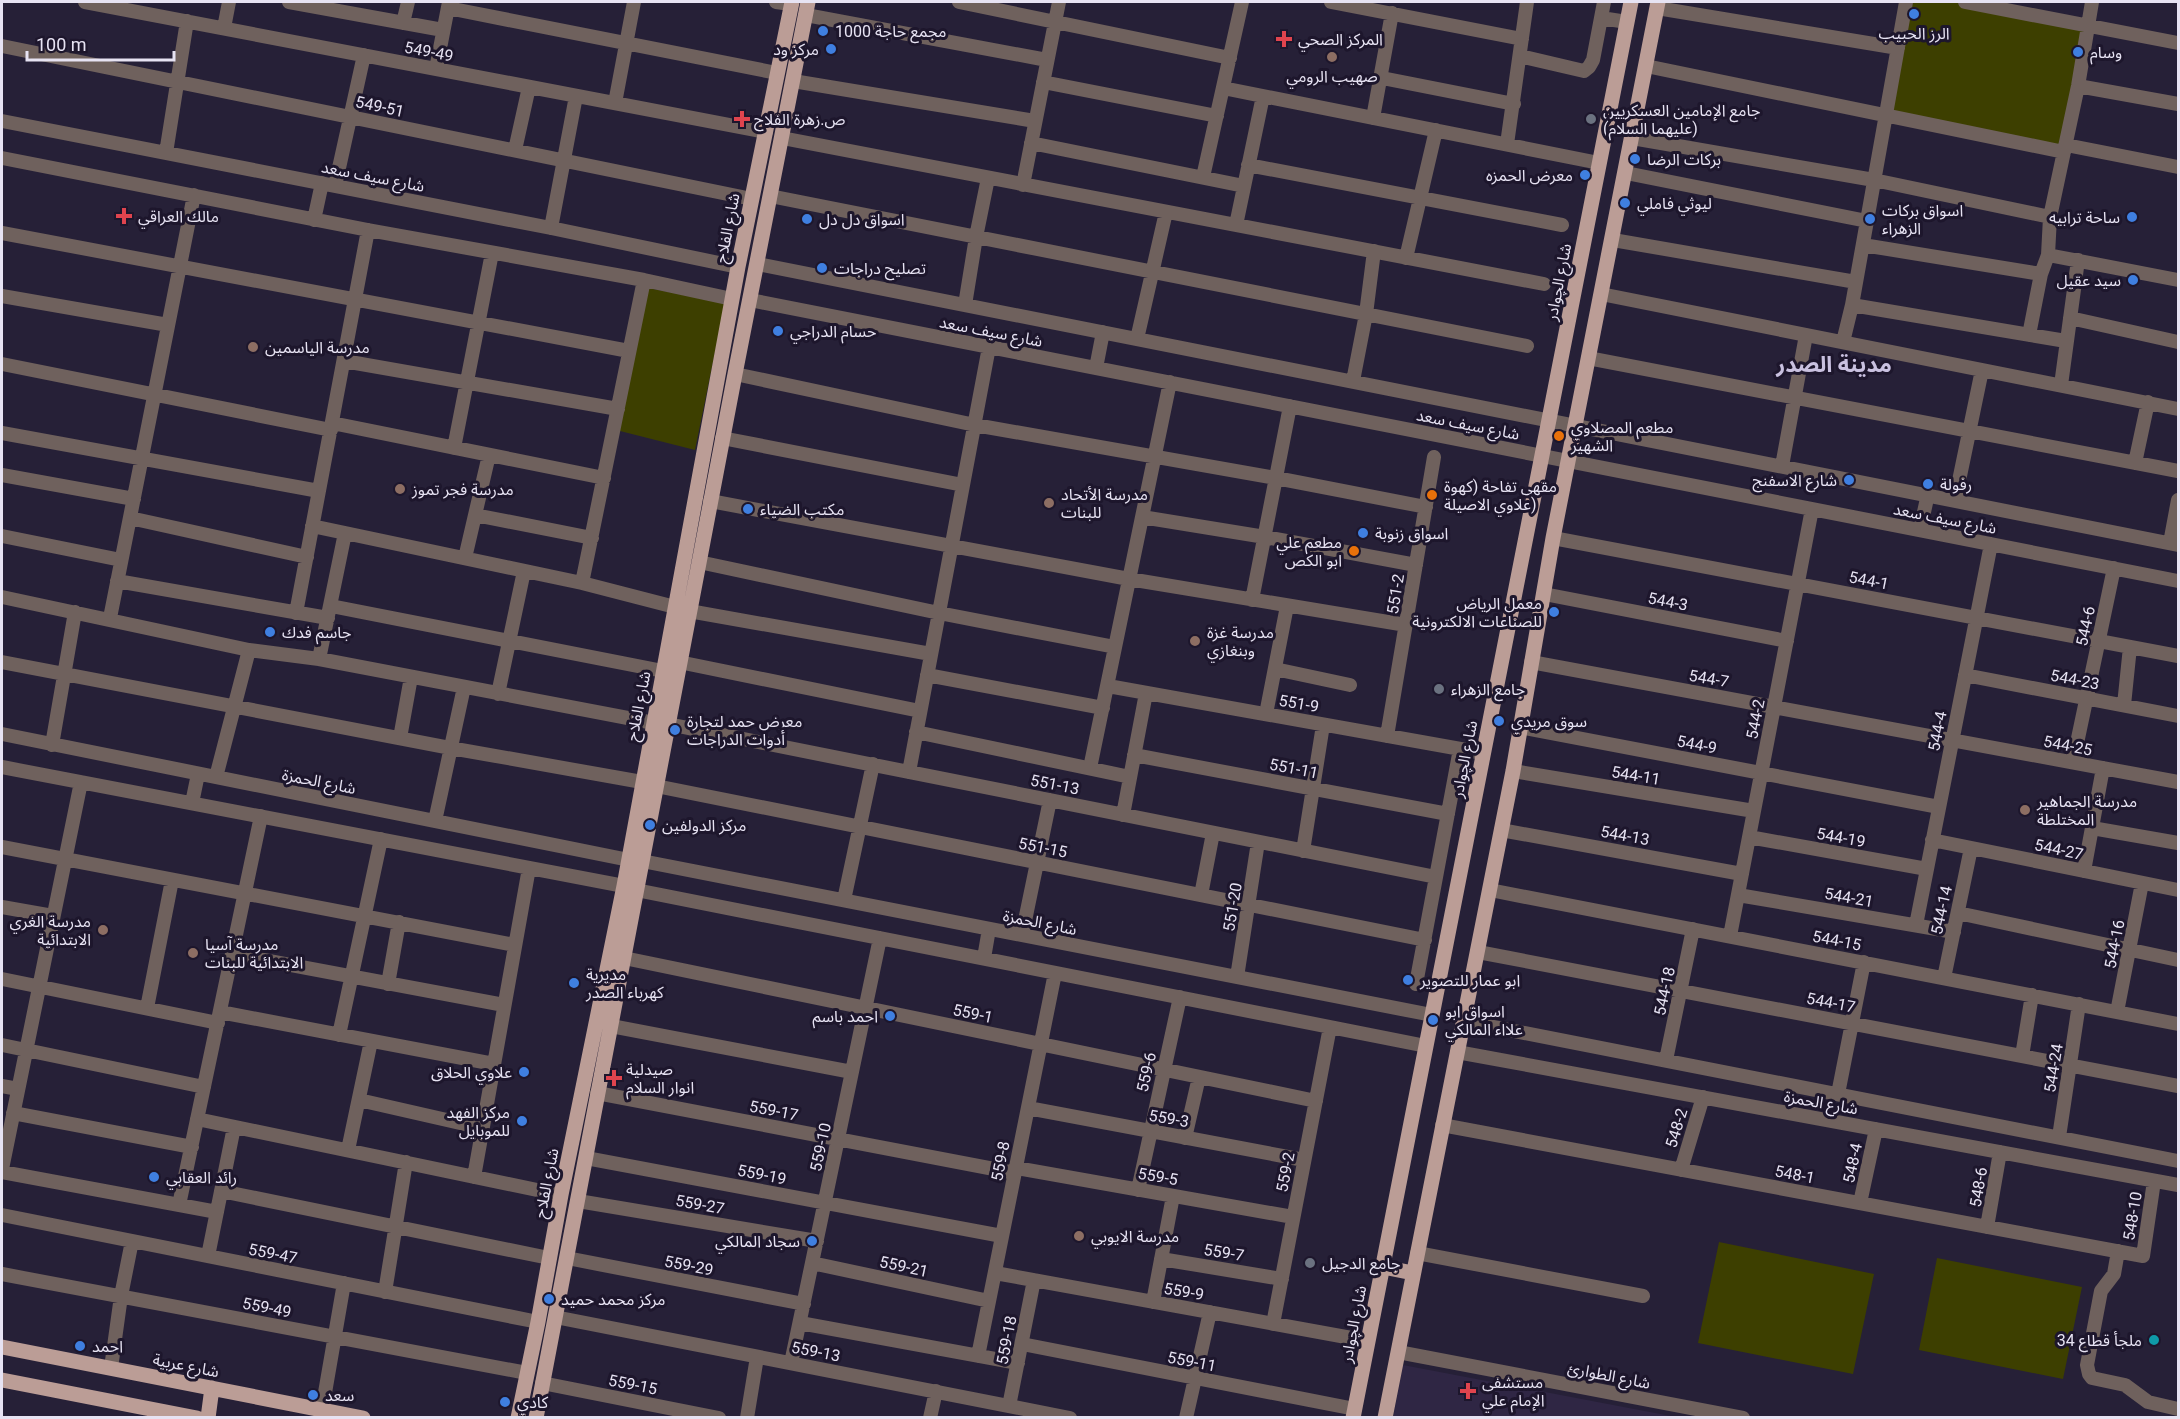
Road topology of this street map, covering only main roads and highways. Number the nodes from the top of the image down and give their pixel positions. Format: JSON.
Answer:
{"nodes":[{"id":1,"x":786,"y":2,"type":"edge"},
{"id":2,"x":1631,"y":2,"type":"edge"},
{"id":3,"x":1658,"y":5,"type":"edge"},
{"id":4,"x":807,"y":8,"type":"edge"},
{"id":5,"x":682,"y":609,"type":"junction"},
{"id":6,"x":661,"y":723,"type":"junction"},
{"id":7,"x":630,"y":888,"type":"junction"},
{"id":8,"x":1383,"y":1267,"type":"junction"},
{"id":9,"x":1413,"y":1273,"type":"junction"},
{"id":10,"x":2,"y":1347,"type":"edge"},
{"id":11,"x":2,"y":1380,"type":"edge"},
{"id":12,"x":212,"y":1388,"type":"junction"},
{"id":13,"x":138,"y":1412,"type":"edge"},
{"id":14,"x":1354,"y":1413,"type":"edge"},
{"id":15,"x":197,"y":1418,"type":"edge"},
{"id":16,"x":208,"y":1418,"type":"edge"},
{"id":17,"x":363,"y":1418,"type":"edge"},
{"id":18,"x":518,"y":1418,"type":"edge"},
{"id":19,"x":536,"y":1418,"type":"edge"},
{"id":20,"x":1385,"y":1418,"type":"edge"}],
"edges":[{"from":1,"to":5,"type":"main road","name":"شارع الفلاح"},
{"from":2,"to":8,"type":"main road","name":"شارع الچوادر"},
{"from":3,"to":9,"type":"main road"},
{"from":4,"to":5,"type":"main road","name":"شارع الفلاح"},
{"from":5,"to":6,"type":"main road","name":"شارع الفلاح"},
{"from":5,"to":6,"type":"main road","name":"شارع الفلاح"},
{"from":6,"to":7,"type":"main road","name":"شارع الفلاح"},
{"from":7,"to":18,"type":"main road","name":"شارع الفلاح"},
{"from":7,"to":19,"type":"main road","name":"شارع الفلاح"},
{"from":8,"to":9,"type":"main road"},
{"from":8,"to":14,"type":"main road","name":"شارع الچوادر"},
{"from":9,"to":20,"type":"main road"},
{"from":10,"to":12,"type":"main road","name":"شارع عربية"},
{"from":11,"to":13,"type":"main road"},
{"from":12,"to":16,"type":"main road"},
{"from":12,"to":17,"type":"main road","name":"شارع عربية"},
{"from":13,"to":15,"type":"main road"}]}
